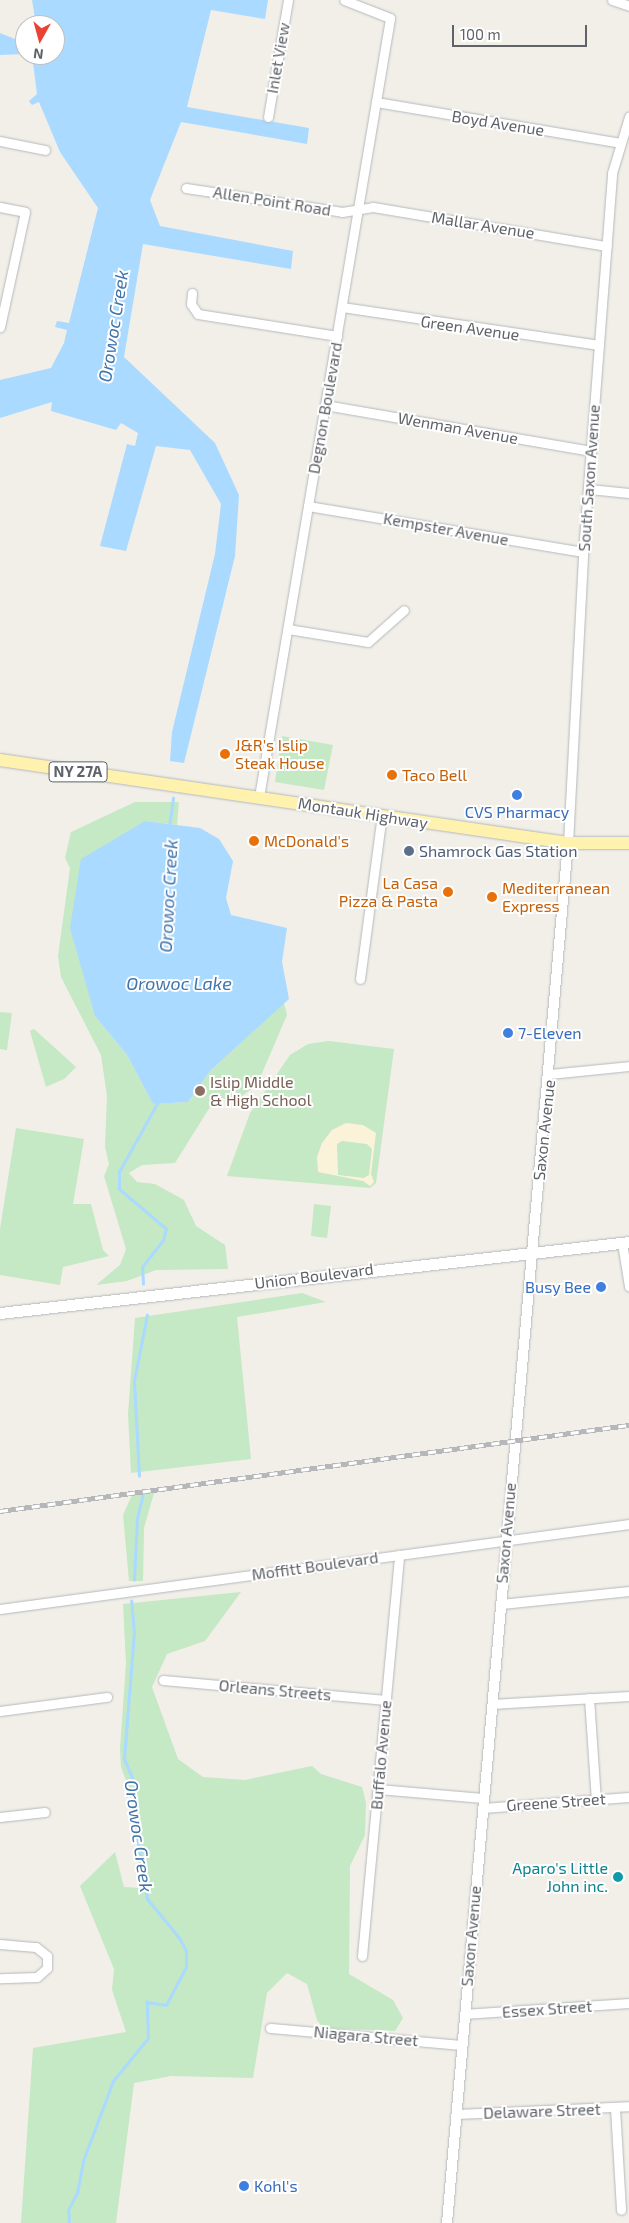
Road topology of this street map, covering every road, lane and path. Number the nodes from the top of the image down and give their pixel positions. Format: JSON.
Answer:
{"nodes":[{"id":1,"x":288,"y":0,"type":"edge"},
{"id":2,"x":344,"y":0,"type":"edge"},
{"id":3,"x":612,"y":0,"type":"edge"},
{"id":4,"x":629,"y":6,"type":"edge"},
{"id":5,"x":376,"y":102,"type":"junction"},
{"id":6,"x":268,"y":117,"type":"dead end"},
{"id":7,"x":629,"y":117,"type":"edge"},
{"id":8,"x":0,"y":141,"type":"edge"},
{"id":9,"x":621,"y":143,"type":"junction"},
{"id":10,"x":44,"y":150,"type":"dead end"},
{"id":11,"x":186,"y":188,"type":"dead end"},
{"id":12,"x":0,"y":207,"type":"edge"},
{"id":13,"x":358,"y":209,"type":"junction"},
{"id":14,"x":607,"y":246,"type":"junction"},
{"id":15,"x":192,"y":293,"type":"dead end"},
{"id":16,"x":342,"y":307,"type":"junction"},
{"id":17,"x":0,"y":327,"type":"edge"},
{"id":18,"x":337,"y":336,"type":"junction"},
{"id":19,"x":599,"y":345,"type":"junction"},
{"id":20,"x":326,"y":405,"type":"junction"},
{"id":21,"x":591,"y":451,"type":"junction"},
{"id":22,"x":589,"y":489,"type":"junction"},
{"id":23,"x":629,"y":493,"type":"edge"},
{"id":24,"x":308,"y":506,"type":"junction"},
{"id":25,"x":583,"y":552,"type":"junction"},
{"id":26,"x":404,"y":610,"type":"dead end"},
{"id":27,"x":288,"y":629,"type":"junction"},
{"id":28,"x":0,"y":760,"type":"edge"},
{"id":29,"x":259,"y":797,"type":"junction"},
{"id":30,"x":382,"y":815,"type":"junction"},
{"id":31,"x":568,"y":843,"type":"junction"},
{"id":32,"x":629,"y":843,"type":"edge"},
{"id":33,"x":360,"y":979,"type":"dead end"},
{"id":34,"x":629,"y":1066,"type":"edge"},
{"id":35,"x":550,"y":1074,"type":"junction"},
{"id":36,"x":625,"y":1243,"type":"edge"},
{"id":37,"x":530,"y":1252,"type":"junction"},
{"id":38,"x":629,"y":1286,"type":"edge"},
{"id":39,"x":0,"y":1313,"type":"edge"},
{"id":40,"x":629,"y":1524,"type":"edge"},
{"id":41,"x":504,"y":1541,"type":"junction"},
{"id":42,"x":399,"y":1555,"type":"junction"},
{"id":43,"x":629,"y":1591,"type":"edge"},
{"id":44,"x":501,"y":1604,"type":"junction"},
{"id":45,"x":0,"y":1609,"type":"edge"},
{"id":46,"x":164,"y":1680,"type":"dead end"},
{"id":47,"x":629,"y":1696,"type":"edge"},
{"id":48,"x":107,"y":1697,"type":"dead end"},
{"id":49,"x":589,"y":1698,"type":"junction"},
{"id":50,"x":386,"y":1700,"type":"junction"},
{"id":51,"x":492,"y":1704,"type":"junction"},
{"id":52,"x":0,"y":1711,"type":"edge"},
{"id":53,"x":378,"y":1789,"type":"junction"},
{"id":54,"x":629,"y":1797,"type":"edge"},
{"id":55,"x":596,"y":1800,"type":"junction"},
{"id":56,"x":483,"y":1803,"type":"junction"},
{"id":57,"x":46,"y":1812,"type":"dead end"},
{"id":58,"x":0,"y":1817,"type":"edge"},
{"id":59,"x":0,"y":1944,"type":"edge"},
{"id":60,"x":362,"y":1956,"type":"dead end"},
{"id":61,"x":0,"y":1978,"type":"edge"},
{"id":62,"x":629,"y":2003,"type":"edge"},
{"id":63,"x":464,"y":2014,"type":"junction"},
{"id":64,"x":270,"y":2028,"type":"dead end"},
{"id":65,"x":462,"y":2045,"type":"junction"},
{"id":66,"x":629,"y":2106,"type":"edge"},
{"id":67,"x":615,"y":2108,"type":"junction"},
{"id":68,"x":456,"y":2114,"type":"junction"},
{"id":69,"x":621,"y":2210,"type":"dead end"},
{"id":70,"x":447,"y":2223,"type":"edge"}],
"edges":[{"from":1,"to":6,"type":"street","name":"Inlet View"},
{"from":2,"to":5,"type":"street","name":"Degnon Boulevard"},
{"from":3,"to":4,"type":"street"},
{"from":5,"to":9,"type":"street","name":"Boyd Avenue"},
{"from":5,"to":13,"type":"street","name":"Degnon Boulevard"},
{"from":7,"to":9,"type":"street","name":"South Saxon Avenue"},
{"from":8,"to":10,"type":"street"},
{"from":9,"to":14,"type":"street","name":"South Saxon Avenue"},
{"from":11,"to":13,"type":"street","name":"Allen Point Road"},
{"from":12,"to":17,"type":"street"},
{"from":13,"to":14,"type":"street","name":"Mallar Avenue"},
{"from":13,"to":16,"type":"street","name":"Degnon Boulevard"},
{"from":14,"to":19,"type":"street","name":"South Saxon Avenue"},
{"from":15,"to":18,"type":"street"},
{"from":16,"to":18,"type":"street","name":"Degnon Boulevard"},
{"from":16,"to":19,"type":"street","name":"Green Avenue"},
{"from":18,"to":20,"type":"street","name":"Degnon Boulevard"},
{"from":19,"to":21,"type":"street","name":"South Saxon Avenue"},
{"from":20,"to":21,"type":"street","name":"Wenman Avenue"},
{"from":20,"to":24,"type":"street","name":"Degnon Boulevard"},
{"from":21,"to":22,"type":"street","name":"South Saxon Avenue"},
{"from":22,"to":23,"type":"street"},
{"from":22,"to":25,"type":"street","name":"South Saxon Avenue"},
{"from":24,"to":25,"type":"street","name":"Kempster Avenue"},
{"from":24,"to":27,"type":"street","name":"Degnon Boulevard"},
{"from":25,"to":31,"type":"street","name":"South Saxon Avenue"},
{"from":26,"to":27,"type":"street"},
{"from":27,"to":29,"type":"street","name":"Degnon Boulevard"},
{"from":28,"to":29,"type":"main road","name":"Montauk Highway","number":"NY 27A"},
{"from":29,"to":30,"type":"main road","name":"Montauk Highway"},
{"from":30,"to":31,"type":"main road","name":"Montauk Highway"},
{"from":30,"to":33,"type":"street"},
{"from":31,"to":32,"type":"main road","name":"Montauk Highway"},
{"from":31,"to":35,"type":"street","name":"Saxon Avenue"},
{"from":34,"to":35,"type":"street"},
{"from":35,"to":37,"type":"street","name":"Saxon Avenue"},
{"from":36,"to":37,"type":"main road","name":"Union Boulevard"},
{"from":36,"to":38,"type":"street"},
{"from":37,"to":39,"type":"main road","name":"Union Boulevard"},
{"from":37,"to":41,"type":"street","name":"Saxon Avenue"},
{"from":40,"to":41,"type":"street","name":"Moffitt Boulevard"},
{"from":41,"to":42,"type":"street","name":"Moffitt Boulevard"},
{"from":41,"to":44,"type":"street","name":"Saxon Avenue"},
{"from":42,"to":45,"type":"street","name":"Moffitt Boulevard"},
{"from":42,"to":50,"type":"street","name":"Buffalo Avenue"},
{"from":43,"to":44,"type":"street"},
{"from":44,"to":51,"type":"street","name":"Saxon Avenue"},
{"from":46,"to":50,"type":"street","name":"Orleans Streets"},
{"from":47,"to":49,"type":"street"},
{"from":48,"to":52,"type":"street"},
{"from":49,"to":51,"type":"street"},
{"from":49,"to":55,"type":"street"},
{"from":50,"to":53,"type":"street","name":"Buffalo Avenue"},
{"from":51,"to":56,"type":"street","name":"Saxon Avenue"},
{"from":53,"to":56,"type":"street","name":"Greene Street"},
{"from":53,"to":60,"type":"street","name":"Buffalo Avenue"},
{"from":54,"to":55,"type":"street","name":"Greene Street"},
{"from":55,"to":56,"type":"street","name":"Greene Street"},
{"from":56,"to":63,"type":"street","name":"Saxon Avenue"},
{"from":57,"to":58,"type":"street"},
{"from":59,"to":61,"type":"street"},
{"from":62,"to":63,"type":"street","name":"Essex Street"},
{"from":63,"to":65,"type":"street","name":"Saxon Avenue"},
{"from":64,"to":65,"type":"street","name":"Niagara Street"},
{"from":65,"to":68,"type":"street","name":"Saxon Avenue"},
{"from":66,"to":67,"type":"street","name":"Delaware Street"},
{"from":67,"to":68,"type":"street","name":"Delaware Street"},
{"from":67,"to":69,"type":"street"},
{"from":68,"to":70,"type":"street","name":"Saxon Avenue"}]}
